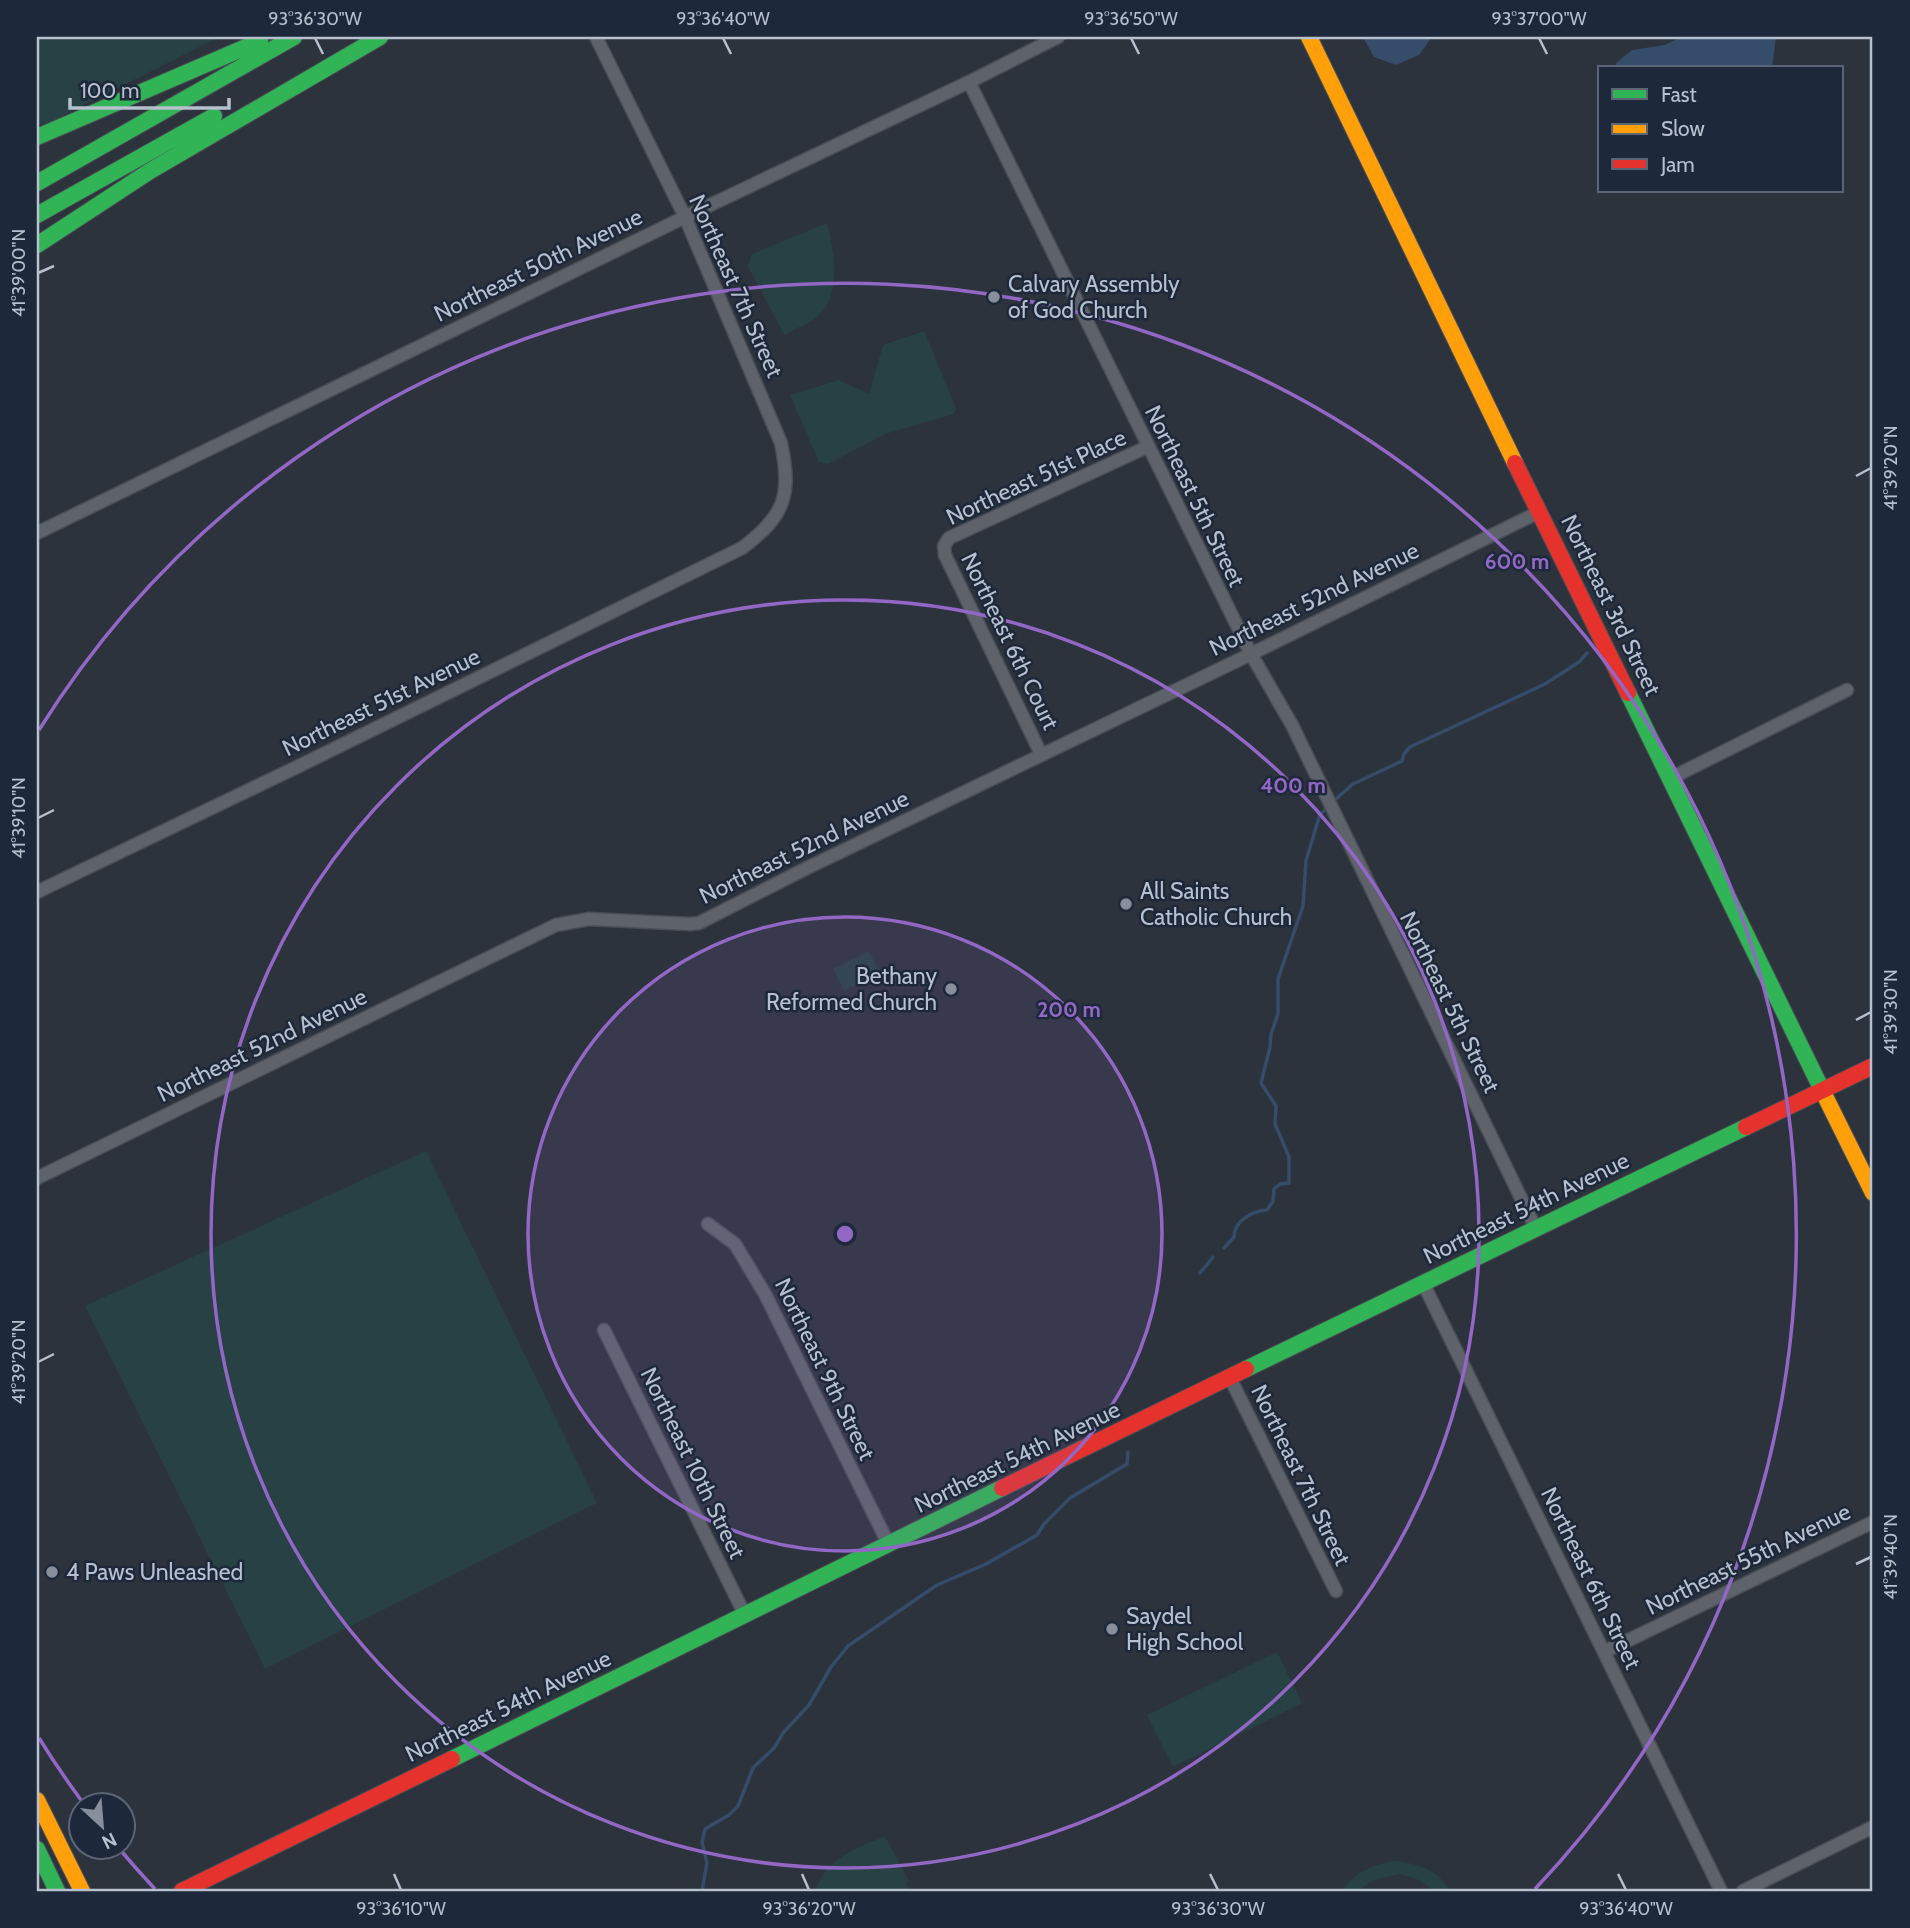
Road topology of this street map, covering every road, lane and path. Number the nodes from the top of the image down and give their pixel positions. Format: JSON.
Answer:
{"nodes":[{"id":1,"x":269,"y":37,"type":"edge"},
{"id":2,"x":294,"y":37,"type":"edge"},
{"id":3,"x":369,"y":37,"type":"edge"},
{"id":4,"x":380,"y":37,"type":"edge"},
{"id":5,"x":596,"y":37,"type":"edge"},
{"id":6,"x":1058,"y":37,"type":"edge"},
{"id":7,"x":1309,"y":37,"type":"edge"},
{"id":8,"x":970,"y":82,"type":"junction"},
{"id":9,"x":37,"y":137,"type":"edge"},
{"id":10,"x":37,"y":183,"type":"edge"},
{"id":11,"x":37,"y":215,"type":"edge"},
{"id":12,"x":685,"y":217,"type":"junction"},
{"id":13,"x":37,"y":245,"type":"edge"},
{"id":14,"x":1147,"y":447,"type":"junction"},
{"id":15,"x":1539,"y":512,"type":"junction"},
{"id":16,"x":37,"y":533,"type":"edge"},
{"id":17,"x":944,"y":546,"type":"joint"},
{"id":18,"x":742,"y":548,"type":"joint"},
{"id":19,"x":1251,"y":654,"type":"junction"},
{"id":20,"x":1847,"y":690,"type":"dead end"},
{"id":21,"x":1041,"y":754,"type":"junction"},
{"id":22,"x":1671,"y":778,"type":"junction"},
{"id":23,"x":37,"y":892,"type":"edge"},
{"id":24,"x":1873,"y":1066,"type":"edge"},
{"id":25,"x":1824,"y":1090,"type":"junction"},
{"id":26,"x":37,"y":1178,"type":"edge"},
{"id":27,"x":1873,"y":1193,"type":"edge"},
{"id":28,"x":708,"y":1224,"type":"dead end"},
{"id":29,"x":1535,"y":1227,"type":"junction"},
{"id":30,"x":1423,"y":1283,"type":"junction"},
{"id":31,"x":604,"y":1330,"type":"dead end"},
{"id":32,"x":1230,"y":1378,"type":"junction"},
{"id":33,"x":1873,"y":1522,"type":"edge"},
{"id":34,"x":888,"y":1545,"type":"junction"},
{"id":35,"x":1336,"y":1591,"type":"dead end"},
{"id":36,"x":745,"y":1615,"type":"junction"},
{"id":37,"x":1604,"y":1652,"type":"junction"},
{"id":38,"x":37,"y":1800,"type":"edge"},
{"id":39,"x":1873,"y":1827,"type":"edge"},
{"id":40,"x":37,"y":1849,"type":"edge"},
{"id":41,"x":57,"y":1891,"type":"edge"},
{"id":42,"x":82,"y":1891,"type":"edge"},
{"id":43,"x":182,"y":1891,"type":"edge"},
{"id":44,"x":1721,"y":1891,"type":"edge"},
{"id":45,"x":1742,"y":1891,"type":"edge"}],
"edges":[{"from":1,"to":9,"type":"main road"},
{"from":2,"to":10,"type":"main road"},
{"from":3,"to":11,"type":"main road"},
{"from":4,"to":13,"type":"main road"},
{"from":5,"to":12,"type":"street","name":"Northeast 7th Street"},
{"from":6,"to":8,"type":"street","name":"Northeast 50th Avenue"},
{"from":7,"to":15,"type":"main road","name":"Northeast 3rd Street"},
{"from":8,"to":12,"type":"street","name":"Northeast 50th Avenue"},
{"from":8,"to":14,"type":"street","name":"Northeast 5th Street"},
{"from":12,"to":16,"type":"street","name":"Northeast 50th Avenue"},
{"from":12,"to":18,"type":"street","name":"Northeast 7th Street"},
{"from":14,"to":17,"type":"street","name":"Northeast 51st Place"},
{"from":14,"to":19,"type":"street","name":"Northeast 5th Street"},
{"from":15,"to":19,"type":"street","name":"Northeast 52nd Avenue"},
{"from":15,"to":22,"type":"main road","name":"Northeast 3rd Street"},
{"from":17,"to":21,"type":"street","name":"Northeast 6th Court"},
{"from":18,"to":23,"type":"street","name":"Northeast 51st Avenue"},
{"from":19,"to":21,"type":"street","name":"Northeast 52nd Avenue"},
{"from":19,"to":29,"type":"street","name":"Northeast 5th Street"},
{"from":20,"to":22,"type":"street"},
{"from":21,"to":26,"type":"street","name":"Northeast 52nd Avenue"},
{"from":22,"to":25,"type":"main road","name":"Northeast 3rd Street"},
{"from":24,"to":25,"type":"main road","name":"Northeast 54th Avenue"},
{"from":25,"to":27,"type":"main road","name":"Northeast 3rd Street"},
{"from":25,"to":29,"type":"main road","name":"Northeast 54th Avenue"},
{"from":28,"to":34,"type":"street","name":"Northeast 9th Street"},
{"from":29,"to":30,"type":"main road","name":"Northeast 54th Avenue"},
{"from":30,"to":32,"type":"main road","name":"Northeast 54th Avenue"},
{"from":30,"to":37,"type":"street","name":"Northeast 6th Street"},
{"from":31,"to":36,"type":"street","name":"Northeast 10th Street"},
{"from":32,"to":34,"type":"main road","name":"Northeast 54th Avenue"},
{"from":32,"to":35,"type":"street","name":"Northeast 7th Street"},
{"from":33,"to":37,"type":"street","name":"Northeast 55th Avenue"},
{"from":34,"to":36,"type":"main road","name":"Northeast 54th Avenue"},
{"from":36,"to":43,"type":"main road","name":"Northeast 54th Avenue"},
{"from":37,"to":44,"type":"street","name":"Northeast 6th Street"},
{"from":38,"to":42,"type":"main road"},
{"from":39,"to":45,"type":"street"},
{"from":40,"to":41,"type":"main road"}]}
